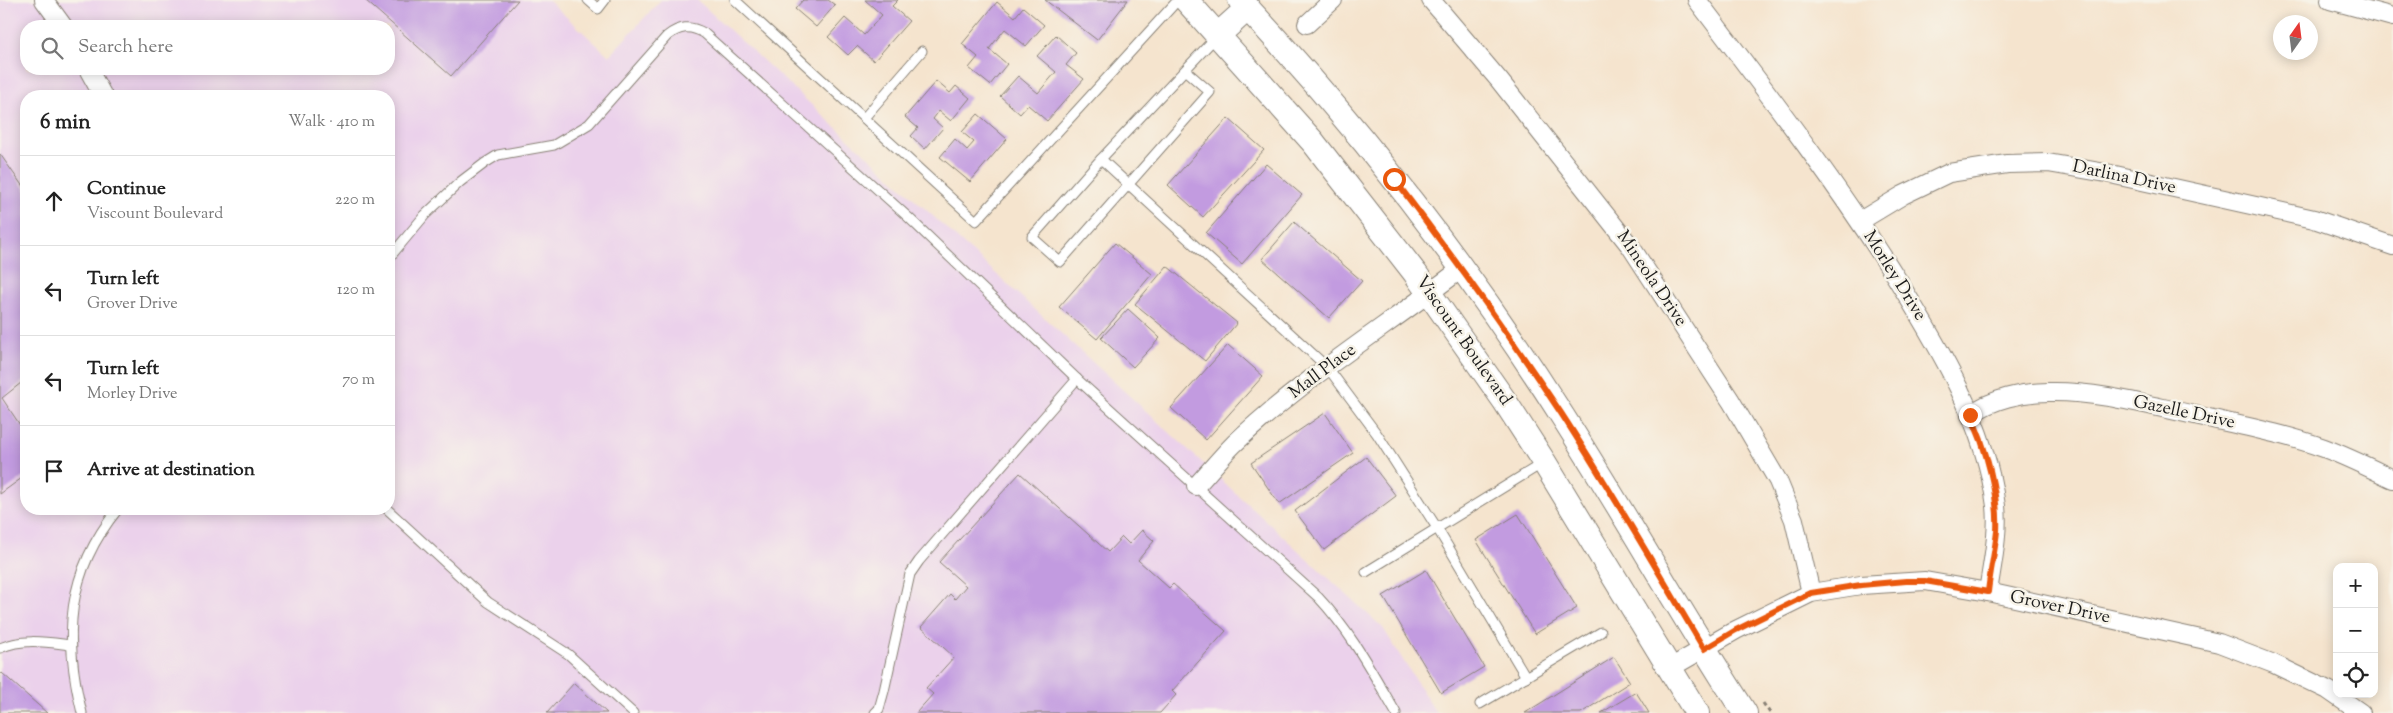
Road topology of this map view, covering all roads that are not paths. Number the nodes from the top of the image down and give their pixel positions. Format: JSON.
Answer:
{"nodes":[{"id":1,"x":44,"y":0,"type":"edge"},
{"id":2,"x":588,"y":0,"type":"edge"},
{"id":3,"x":605,"y":0,"type":"edge"},
{"id":4,"x":735,"y":0,"type":"edge"},
{"id":5,"x":1178,"y":0,"type":"edge"},
{"id":6,"x":1186,"y":0,"type":"edge"},
{"id":7,"x":1333,"y":0,"type":"edge"},
{"id":8,"x":1431,"y":0,"type":"edge"},
{"id":9,"x":1697,"y":0,"type":"edge"},
{"id":10,"x":2330,"y":0,"type":"edge"},
{"id":11,"x":1244,"y":4,"type":"edge"},
{"id":12,"x":2393,"y":17,"type":"edge"},
{"id":13,"x":59,"y":20,"type":"edge"},
{"id":14,"x":1307,"y":24,"type":"dead end"},
{"id":15,"x":1218,"y":35,"type":"junction"},
{"id":16,"x":922,"y":51,"type":"dead end"},
{"id":17,"x":1186,"y":71,"type":"junction"},
{"id":18,"x":91,"y":75,"type":"edge"},
{"id":19,"x":100,"y":90,"type":"edge"},
{"id":20,"x":864,"y":118,"type":"junction"},
{"id":21,"x":1101,"y":159,"type":"junction"},
{"id":22,"x":1128,"y":184,"type":"junction"},
{"id":23,"x":1860,"y":221,"type":"junction"},
{"id":24,"x":2393,"y":246,"type":"edge"},
{"id":25,"x":395,"y":251,"type":"edge"},
{"id":26,"x":1461,"y":269,"type":"junction"},
{"id":27,"x":1428,"y":294,"type":"junction"},
{"id":28,"x":1328,"y":368,"type":"junction"},
{"id":29,"x":1077,"y":379,"type":"junction"},
{"id":30,"x":1970,"y":415,"type":"junction"},
{"id":31,"x":1544,"y":462,"type":"junction"},
{"id":32,"x":2393,"y":479,"type":"edge"},
{"id":33,"x":1196,"y":486,"type":"junction"},
{"id":34,"x":114,"y":515,"type":"edge"},
{"id":35,"x":394,"y":515,"type":"edge"},
{"id":36,"x":1437,"y":528,"type":"junction"},
{"id":37,"x":1366,"y":572,"type":"dead end"},
{"id":38,"x":1988,"y":592,"type":"junction"},
{"id":39,"x":1811,"y":593,"type":"junction"},
{"id":40,"x":1601,"y":632,"type":"dead end"},
{"id":41,"x":70,"y":645,"type":"junction"},
{"id":42,"x":0,"y":648,"type":"edge"},
{"id":43,"x":1704,"y":649,"type":"junction"},
{"id":44,"x":1670,"y":668,"type":"junction"},
{"id":45,"x":1526,"y":677,"type":"junction"},
{"id":46,"x":1480,"y":704,"type":"dead end"},
{"id":47,"x":82,"y":713,"type":"edge"},
{"id":48,"x":633,"y":713,"type":"edge"},
{"id":49,"x":875,"y":713,"type":"edge"},
{"id":50,"x":1396,"y":713,"type":"edge"},
{"id":51,"x":1697,"y":713,"type":"edge"},
{"id":52,"x":1745,"y":713,"type":"edge"},
{"id":53,"x":2360,"y":713,"type":"edge"}],
"edges":[{"from":1,"to":13,"type":"street"},
{"from":2,"to":3,"type":"lane"},
{"from":4,"to":20,"type":"lane"},
{"from":5,"to":20,"type":"lane"},
{"from":6,"to":15,"type":"main road","name":"Viscount Boulevard"},
{"from":7,"to":14,"type":"street"},
{"from":8,"to":39,"type":"street","name":"Mineola Drive"},
{"from":9,"to":23,"type":"street","name":"Morley Drive"},
{"from":10,"to":12,"type":"street"},
{"from":11,"to":15,"type":"main road"},
{"from":11,"to":26,"type":"main road"},
{"from":15,"to":17,"type":"lane"},
{"from":15,"to":27,"type":"main road","name":"Viscount Boulevard"},
{"from":16,"to":20,"type":"lane"},
{"from":17,"to":21,"type":"lane"},
{"from":17,"to":22,"type":"lane"},
{"from":18,"to":19,"type":"street"},
{"from":21,"to":22,"type":"lane"},
{"from":21,"to":22,"type":"lane"},
{"from":22,"to":28,"type":"lane"},
{"from":23,"to":24,"type":"street","name":"Darlina Drive"},
{"from":23,"to":30,"type":"street","name":"Morley Drive"},
{"from":25,"to":29,"type":"lane"},
{"from":26,"to":27,"type":"street","name":"Mall Place"},
{"from":26,"to":43,"type":"main road"},
{"from":27,"to":28,"type":"street","name":"Mall Place"},
{"from":27,"to":31,"type":"main road","name":"Viscount Boulevard"},
{"from":28,"to":33,"type":"street","name":"Mall Place"},
{"from":28,"to":36,"type":"lane"},
{"from":29,"to":33,"type":"lane"},
{"from":29,"to":49,"type":"lane"},
{"from":30,"to":32,"type":"street","name":"Gazelle Drive"},
{"from":30,"to":38,"type":"street","name":"Morley Drive"},
{"from":31,"to":36,"type":"lane"},
{"from":31,"to":44,"type":"main road","name":"Viscount Boulevard"},
{"from":33,"to":50,"type":"lane"},
{"from":34,"to":41,"type":"lane"},
{"from":35,"to":48,"type":"lane"},
{"from":36,"to":37,"type":"lane"},
{"from":36,"to":45,"type":"lane"},
{"from":38,"to":39,"type":"street","name":"Grover Drive"},
{"from":38,"to":53,"type":"street","name":"Grover Drive"},
{"from":39,"to":43,"type":"street","name":"Grover Drive"},
{"from":40,"to":45,"type":"lane"},
{"from":41,"to":42,"type":"lane"},
{"from":41,"to":47,"type":"lane"},
{"from":43,"to":44,"type":"street","name":"Grover Drive"},
{"from":43,"to":52,"type":"main road"},
{"from":44,"to":51,"type":"main road","name":"Viscount Boulevard"},
{"from":45,"to":46,"type":"lane"}]}
